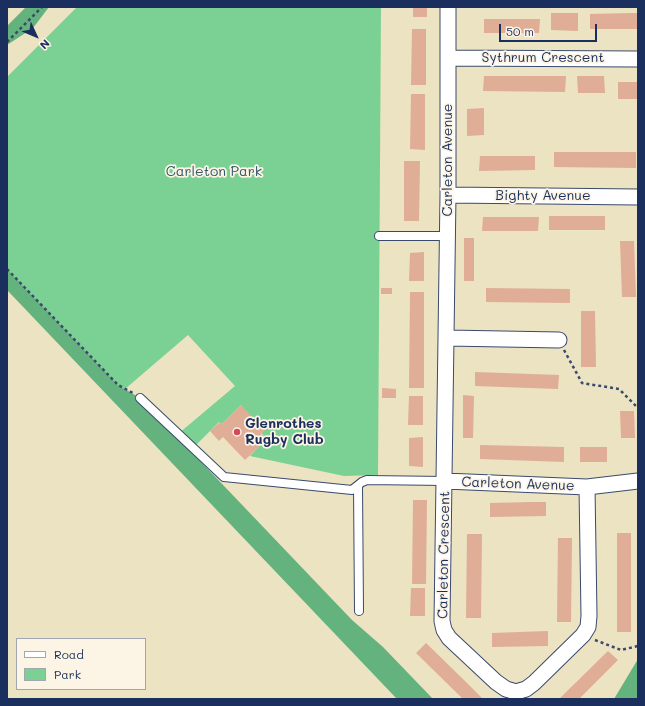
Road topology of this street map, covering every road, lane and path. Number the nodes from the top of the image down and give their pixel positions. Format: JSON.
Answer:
{"nodes":[{"id":1,"x":42,"y":7,"type":"edge"},
{"id":2,"x":448,"y":7,"type":"edge"},
{"id":3,"x":7,"y":42,"type":"edge"},
{"id":4,"x":448,"y":58,"type":"junction"},
{"id":5,"x":638,"y":59,"type":"edge"},
{"id":6,"x":448,"y":195,"type":"junction"},
{"id":7,"x":638,"y":197,"type":"edge"},
{"id":8,"x":379,"y":236,"type":"dead end"},
{"id":9,"x":448,"y":236,"type":"junction"},
{"id":10,"x":7,"y":269,"type":"edge"},
{"id":11,"x":447,"y":338,"type":"junction"},
{"id":12,"x":559,"y":340,"type":"joint"},
{"id":13,"x":140,"y":398,"type":"joint"},
{"id":14,"x":638,"y":408,"type":"edge"},
{"id":15,"x":445,"y":481,"type":"junction"},
{"id":16,"x":638,"y":481,"type":"edge"},
{"id":17,"x":358,"y":486,"type":"junction"},
{"id":18,"x":587,"y":487,"type":"junction"},
{"id":19,"x":359,"y":611,"type":"dead end"},
{"id":20,"x":583,"y":635,"type":"junction"},
{"id":21,"x":638,"y":646,"type":"edge"}],
"edges":[{"from":1,"to":3,"type":"path"},
{"from":2,"to":4,"type":"street","name":"Carleton Avenue"},
{"from":4,"to":5,"type":"street","name":"Sythrum Crescent"},
{"from":4,"to":6,"type":"street","name":"Carleton Avenue"},
{"from":6,"to":7,"type":"street","name":"Bighty Avenue"},
{"from":6,"to":9,"type":"street","name":"Carleton Avenue"},
{"from":8,"to":9,"type":"lane"},
{"from":9,"to":11,"type":"street","name":"Carleton Avenue"},
{"from":10,"to":13,"type":"path"},
{"from":11,"to":12,"type":"street"},
{"from":11,"to":15,"type":"street","name":"Carleton Avenue"},
{"from":12,"to":14,"type":"path"},
{"from":13,"to":17,"type":"lane"},
{"from":15,"to":17,"type":"lane"},
{"from":15,"to":18,"type":"street","name":"Carleton Avenue"},
{"from":15,"to":20,"type":"street","name":"Carleton Crescent"},
{"from":16,"to":18,"type":"street","name":"Carleton Avenue"},
{"from":17,"to":19,"type":"lane"},
{"from":18,"to":20,"type":"street","name":"Carleton Crescent"},
{"from":20,"to":21,"type":"path"}]}
